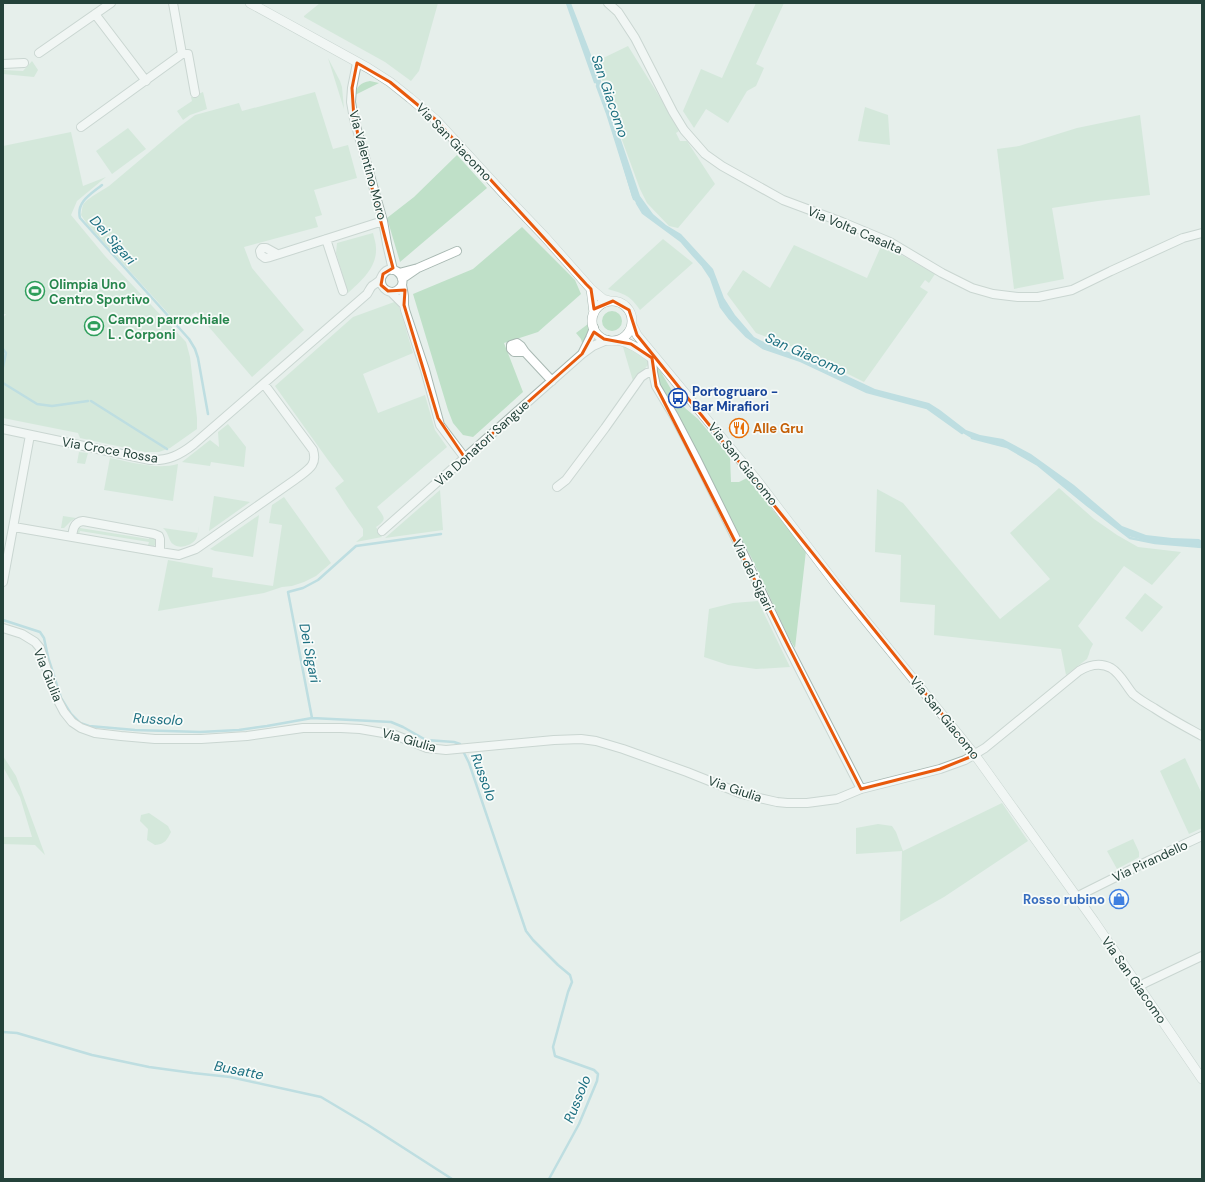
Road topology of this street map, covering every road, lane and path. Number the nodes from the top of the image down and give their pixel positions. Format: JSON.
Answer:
{"nodes":[{"id":1,"x":111,"y":3,"type":"edge"},
{"id":2,"x":174,"y":3,"type":"edge"},
{"id":3,"x":250,"y":3,"type":"edge"},
{"id":4,"x":608,"y":3,"type":"edge"},
{"id":5,"x":95,"y":14,"type":"junction"},
{"id":6,"x":39,"y":53,"type":"dead end"},
{"id":7,"x":182,"y":54,"type":"junction"},
{"id":8,"x":357,"y":62,"type":"junction"},
{"id":9,"x":24,"y":63,"type":"dead end"},
{"id":10,"x":3,"y":64,"type":"edge"},
{"id":11,"x":146,"y":81,"type":"junction"},
{"id":12,"x":195,"y":93,"type":"dead end"},
{"id":13,"x":81,"y":127,"type":"dead end"},
{"id":14,"x":383,"y":221,"type":"junction"},
{"id":15,"x":1202,"y":233,"type":"edge"},
{"id":16,"x":326,"y":239,"type":"junction"},
{"id":17,"x":457,"y":251,"type":"dead end"},
{"id":18,"x":277,"y":254,"type":"dead end"},
{"id":19,"x":394,"y":276,"type":"junction"},
{"id":20,"x":591,"y":289,"type":"junction"},
{"id":21,"x":342,"y":291,"type":"dead end"},
{"id":22,"x":388,"y":291,"type":"junction"},
{"id":23,"x":367,"y":294,"type":"junction"},
{"id":24,"x":610,"y":301,"type":"junction"},
{"id":25,"x":404,"y":305,"type":"junction"},
{"id":26,"x":594,"y":313,"type":"junction"},
{"id":27,"x":632,"y":325,"type":"junction"},
{"id":28,"x":594,"y":328,"type":"junction"},
{"id":29,"x":607,"y":340,"type":"junction"},
{"id":30,"x":618,"y":340,"type":"junction"},
{"id":31,"x":525,"y":352,"type":"dead end"},
{"id":32,"x":582,"y":354,"type":"junction"},
{"id":33,"x":652,"y":358,"type":"junction"},
{"id":34,"x":668,"y":371,"type":"junction"},
{"id":35,"x":652,"y":372,"type":"junction"},
{"id":36,"x":552,"y":381,"type":"junction"},
{"id":37,"x":264,"y":384,"type":"junction"},
{"id":38,"x":3,"y":429,"type":"edge"},
{"id":39,"x":30,"y":435,"type":"junction"},
{"id":40,"x":466,"y":458,"type":"junction"},
{"id":41,"x":557,"y":488,"type":"dead end"},
{"id":42,"x":14,"y":527,"type":"junction"},
{"id":43,"x":382,"y":531,"type":"dead end"},
{"id":44,"x":72,"y":537,"type":"junction"},
{"id":45,"x":160,"y":552,"type":"junction"},
{"id":46,"x":3,"y":582,"type":"edge"},
{"id":47,"x":3,"y":628,"type":"edge"},
{"id":48,"x":1202,"y":736,"type":"edge"},
{"id":49,"x":975,"y":755,"type":"junction"},
{"id":50,"x":861,"y":789,"type":"junction"},
{"id":51,"x":1202,"y":836,"type":"edge"},
{"id":52,"x":1076,"y":897,"type":"junction"},
{"id":53,"x":1202,"y":956,"type":"edge"},
{"id":54,"x":1139,"y":987,"type":"junction"},
{"id":55,"x":1202,"y":1078,"type":"edge"}],
"edges":[{"from":1,"to":5,"type":"street"},
{"from":2,"to":7,"type":"street"},
{"from":3,"to":8,"type":"street","name":"Via San Giacomo"},
{"from":4,"to":15,"type":"street","name":"Via Volta Casalta"},
{"from":5,"to":6,"type":"street"},
{"from":5,"to":11,"type":"street"},
{"from":7,"to":11,"type":"street"},
{"from":7,"to":12,"type":"street"},
{"from":8,"to":14,"type":"street","name":"Via Valentino Moro"},
{"from":8,"to":20,"type":"street","name":"Via San Giacomo"},
{"from":9,"to":10,"type":"street"},
{"from":11,"to":13,"type":"street"},
{"from":14,"to":16,"type":"street"},
{"from":14,"to":19,"type":"street","name":"Via Valentino Moro"},
{"from":16,"to":18,"type":"street"},
{"from":16,"to":21,"type":"street"},
{"from":17,"to":19,"type":"street"},
{"from":19,"to":22,"type":"street","name":"Via Croce Rossa"},
{"from":19,"to":22,"type":"street"},
{"from":19,"to":23,"type":"street","name":"Via Croce Rossa"},
{"from":19,"to":25,"type":"street","name":"Via Valentino Moro"},
{"from":20,"to":24,"type":"street","name":"Via San Giacomo"},
{"from":20,"to":26,"type":"street"},
{"from":22,"to":23,"type":"street","name":"Via Croce Rossa"},
{"from":22,"to":25,"type":"street","name":"Via Valentino Moro"},
{"from":23,"to":37,"type":"street","name":"Via Croce Rossa"},
{"from":24,"to":26,"type":"street"},
{"from":24,"to":27,"type":"street"},
{"from":25,"to":40,"type":"street","name":"Via Valentino Moro"},
{"from":26,"to":28,"type":"street"},
{"from":27,"to":30,"type":"street"},
{"from":27,"to":34,"type":"street","name":"Via San Giacomo"},
{"from":28,"to":29,"type":"street"},
{"from":28,"to":32,"type":"street","name":"Via Donatori Sangue"},
{"from":29,"to":30,"type":"street"},
{"from":29,"to":32,"type":"street","name":"Via Donatori Sangue"},
{"from":30,"to":33,"type":"street","name":"Via San Giacomo"},
{"from":31,"to":36,"type":"street"},
{"from":32,"to":36,"type":"street","name":"Via Donatori Sangue"},
{"from":33,"to":34,"type":"street","name":"Via San Giacomo"},
{"from":33,"to":35,"type":"street","name":"Via dei Sigari"},
{"from":34,"to":49,"type":"street","name":"Via San Giacomo"},
{"from":35,"to":41,"type":"street"},
{"from":35,"to":50,"type":"street","name":"Via dei Sigari"},
{"from":36,"to":40,"type":"street","name":"Via Donatori Sangue"},
{"from":37,"to":39,"type":"street","name":"Via Croce Rossa"},
{"from":37,"to":45,"type":"street"},
{"from":38,"to":39,"type":"street","name":"Via Croce Rossa"},
{"from":39,"to":42,"type":"street"},
{"from":40,"to":43,"type":"street","name":"Via Donatori Sangue"},
{"from":42,"to":44,"type":"street"},
{"from":42,"to":46,"type":"street"},
{"from":44,"to":45,"type":"street"},
{"from":44,"to":45,"type":"street"},
{"from":47,"to":50,"type":"street","name":"Via Giulia"},
{"from":48,"to":49,"type":"street","name":"Via Giulia"},
{"from":49,"to":50,"type":"street","name":"Via Giulia"},
{"from":49,"to":52,"type":"street","name":"Via San Giacomo"},
{"from":51,"to":52,"type":"street","name":"Via Pirandello"},
{"from":52,"to":54,"type":"street","name":"Via San Giacomo"},
{"from":53,"to":54,"type":"street"},
{"from":54,"to":55,"type":"street","name":"Via San Giacomo"}]}
